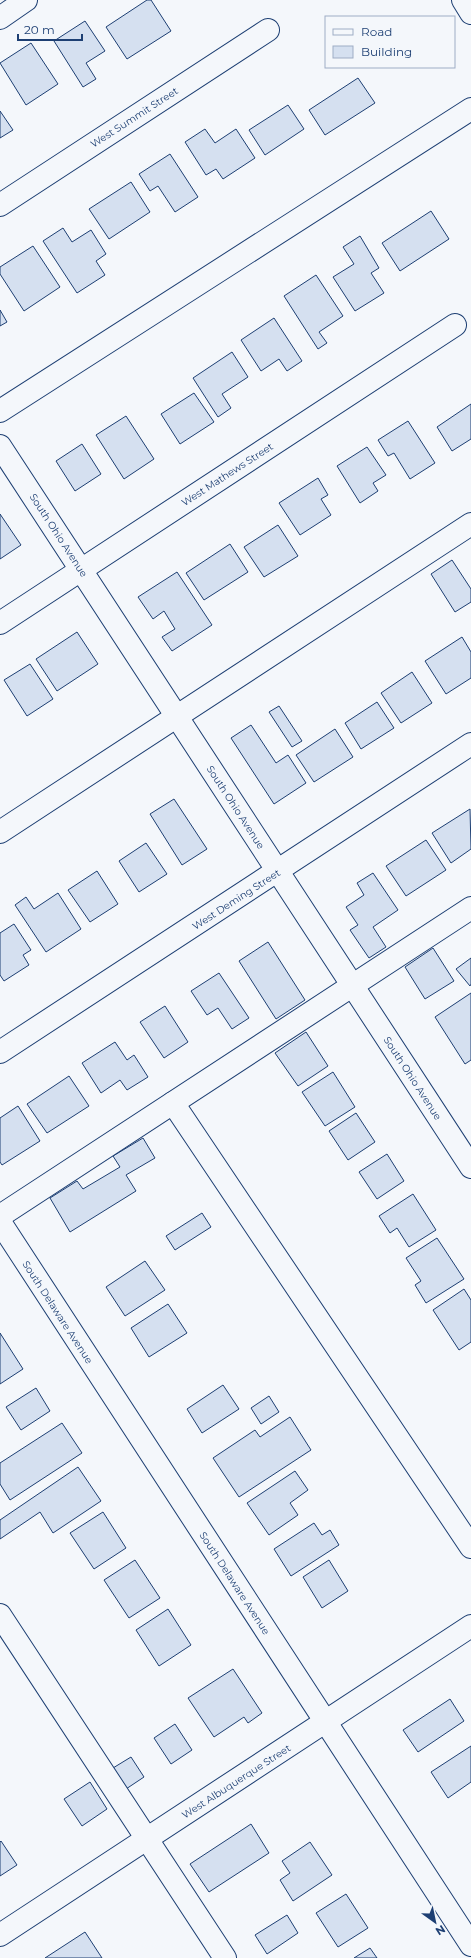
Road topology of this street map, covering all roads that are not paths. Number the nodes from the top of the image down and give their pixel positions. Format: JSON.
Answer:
{"nodes":[{"id":1,"x":26,"y":0,"type":"edge"},
{"id":2,"x":463,"y":0,"type":"edge"},
{"id":3,"x":471,"y":13,"type":"edge"},
{"id":4,"x":0,"y":18,"type":"edge"},
{"id":5,"x":268,"y":30,"type":"dead end"},
{"id":6,"x":471,"y":109,"type":"edge"},
{"id":7,"x":0,"y":205,"type":"edge"},
{"id":8,"x":455,"y":325,"type":"dead end"},
{"id":9,"x":0,"y":412,"type":"edge"},
{"id":10,"x":0,"y":446,"type":"edge"},
{"id":11,"x":471,"y":524,"type":"edge"},
{"id":12,"x":82,"y":570,"type":"junction"},
{"id":13,"x":0,"y":623,"type":"edge"},
{"id":14,"x":176,"y":716,"type":"junction"},
{"id":15,"x":471,"y":744,"type":"edge"},
{"id":16,"x":0,"y":832,"type":"edge"},
{"id":17,"x":278,"y":871,"type":"junction"},
{"id":18,"x":471,"y":908,"type":"edge"},
{"id":19,"x":352,"y":985,"type":"junction"},
{"id":20,"x":0,"y":1052,"type":"edge"},
{"id":21,"x":173,"y":1103,"type":"junction"},
{"id":22,"x":471,"y":1167,"type":"edge"},
{"id":23,"x":0,"y":1216,"type":"edge"},
{"id":24,"x":0,"y":1222,"type":"edge"},
{"id":25,"x":471,"y":1547,"type":"edge"},
{"id":26,"x":0,"y":1615,"type":"edge"},
{"id":27,"x":471,"y":1626,"type":"edge"},
{"id":28,"x":325,"y":1722,"type":"junction"},
{"id":29,"x":147,"y":1839,"type":"junction"},
{"id":30,"x":0,"y":1935,"type":"edge"},
{"id":31,"x":471,"y":1944,"type":"edge"},
{"id":32,"x":225,"y":1958,"type":"edge"}],
"edges":[{"from":1,"to":4,"type":"street"},
{"from":2,"to":3,"type":"street"},
{"from":5,"to":7,"type":"street","name":"West Summit Street"},
{"from":6,"to":9,"type":"street"},
{"from":8,"to":12,"type":"street","name":"West Mathews Street"},
{"from":10,"to":12,"type":"street","name":"South Ohio Avenue"},
{"from":11,"to":14,"type":"street"},
{"from":12,"to":13,"type":"street","name":"West Mathews Street"},
{"from":12,"to":14,"type":"street","name":"South Ohio Avenue"},
{"from":14,"to":16,"type":"street"},
{"from":14,"to":17,"type":"street","name":"South Ohio Avenue"},
{"from":15,"to":17,"type":"street","name":"West Deming Street"},
{"from":17,"to":19,"type":"street","name":"South Ohio Avenue"},
{"from":17,"to":20,"type":"street","name":"West Deming Street"},
{"from":18,"to":19,"type":"street"},
{"from":19,"to":21,"type":"street"},
{"from":19,"to":22,"type":"street","name":"South Ohio Avenue"},
{"from":21,"to":23,"type":"street"},
{"from":21,"to":25,"type":"street"},
{"from":24,"to":28,"type":"street","name":"South Delaware Avenue"},
{"from":26,"to":29,"type":"street"},
{"from":27,"to":28,"type":"street","name":"West Albuquerque Street"},
{"from":28,"to":29,"type":"street","name":"West Albuquerque Street"},
{"from":28,"to":31,"type":"street","name":"South Delaware Avenue"},
{"from":29,"to":30,"type":"street","name":"West Albuquerque Street"},
{"from":29,"to":32,"type":"street"}]}
